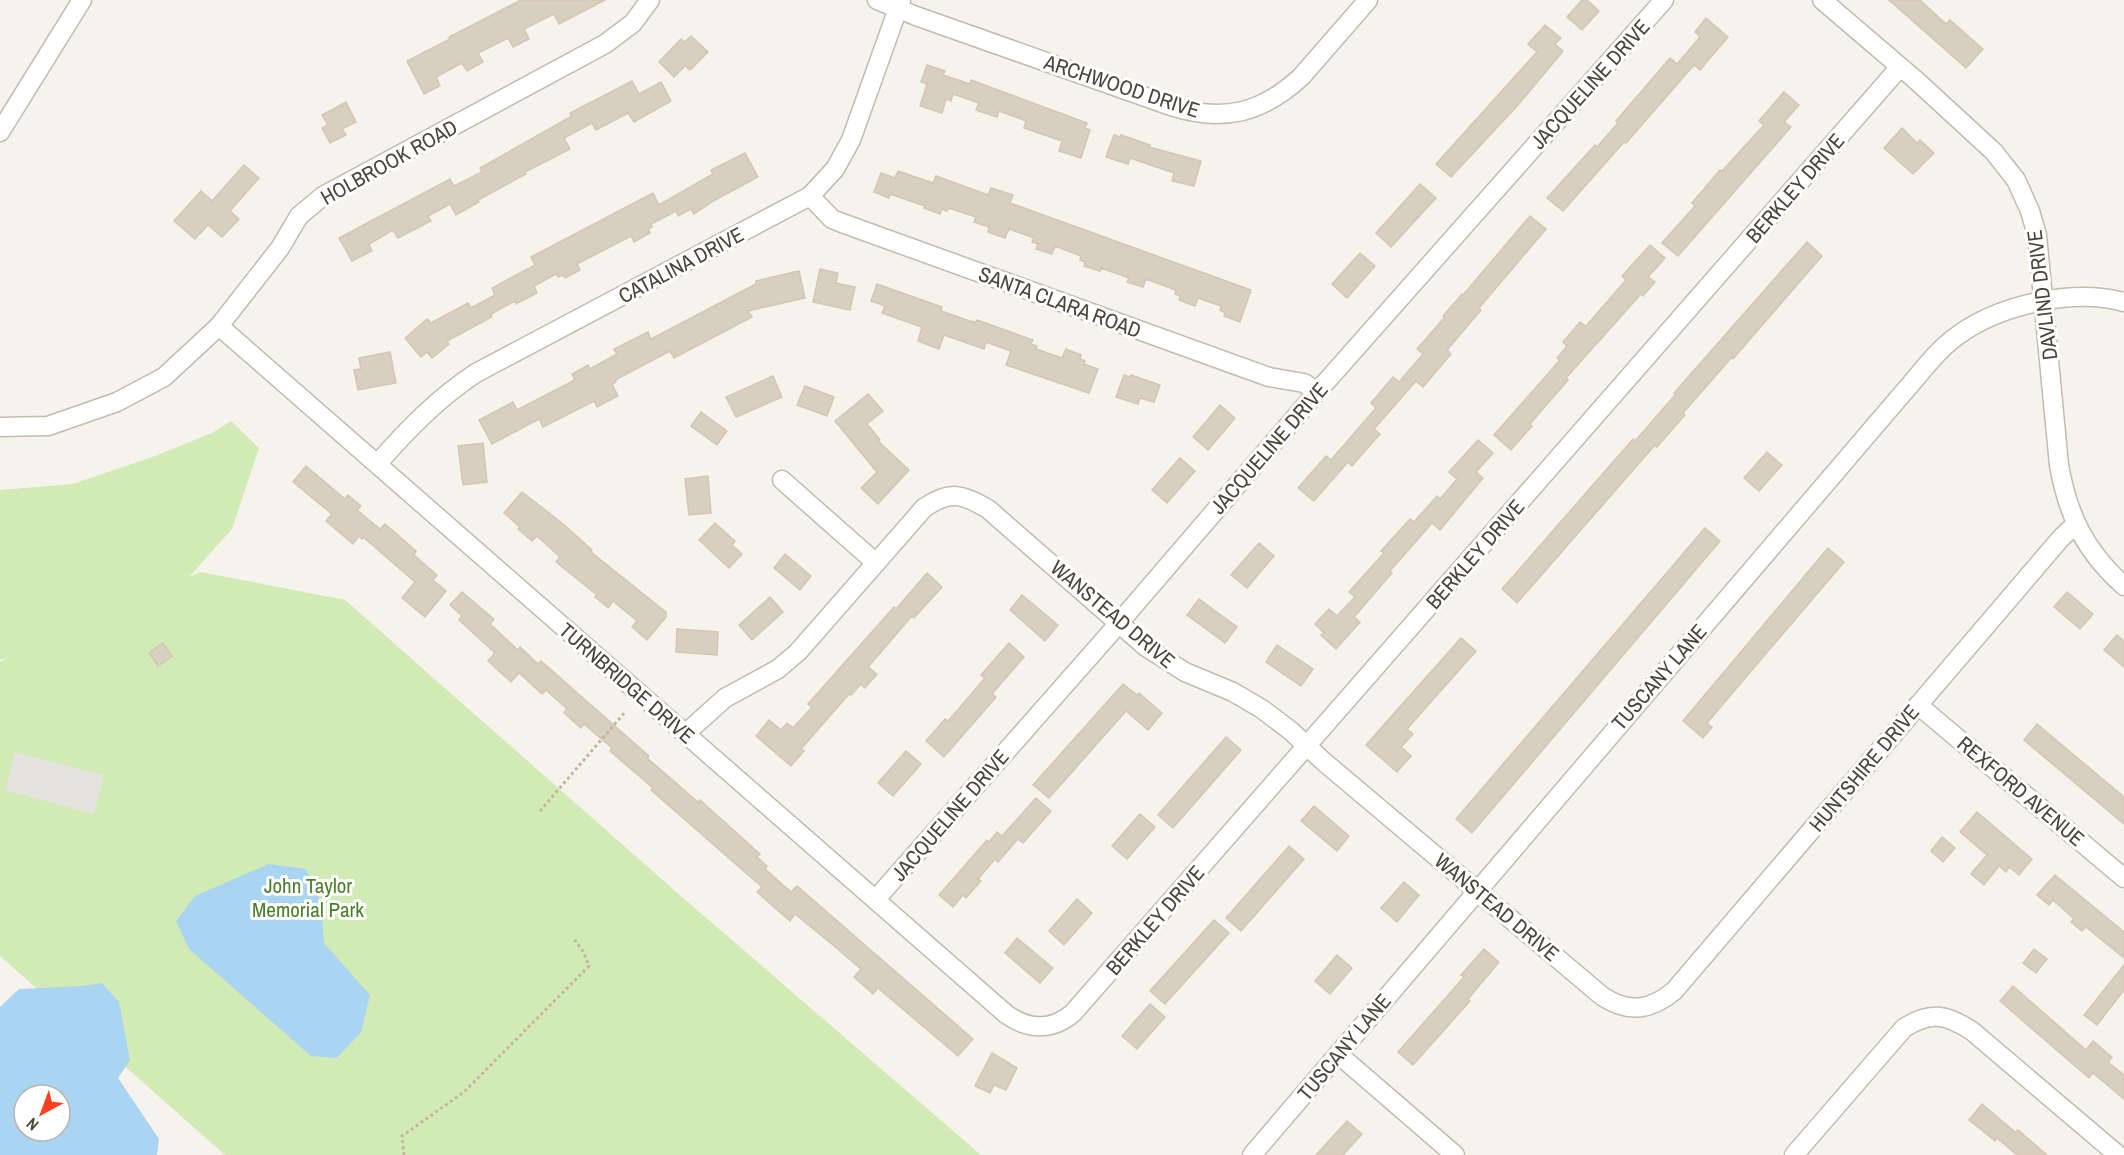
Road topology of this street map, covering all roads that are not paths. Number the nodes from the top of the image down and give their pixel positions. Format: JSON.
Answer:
{"nodes":[{"id":1,"x":82,"y":0,"type":"edge"},
{"id":2,"x":650,"y":0,"type":"edge"},
{"id":3,"x":877,"y":0,"type":"edge"},
{"id":4,"x":1368,"y":0,"type":"edge"},
{"id":5,"x":1664,"y":0,"type":"edge"},
{"id":6,"x":1822,"y":0,"type":"edge"},
{"id":7,"x":900,"y":4,"type":"edge"},
{"id":8,"x":1900,"y":67,"type":"junction"},
{"id":9,"x":0,"y":132,"type":"edge"},
{"id":10,"x":810,"y":196,"type":"junction"},
{"id":11,"x":2045,"y":301,"type":"junction"},
{"id":12,"x":2124,"y":303,"type":"edge"},
{"id":13,"x":219,"y":326,"type":"junction"},
{"id":14,"x":1317,"y":392,"type":"junction"},
{"id":15,"x":0,"y":427,"type":"edge"},
{"id":16,"x":378,"y":463,"type":"junction"},
{"id":17,"x":782,"y":480,"type":"dead end"},
{"id":18,"x":2076,"y":524,"type":"junction"},
{"id":19,"x":876,"y":563,"type":"junction"},
{"id":20,"x":2124,"y":586,"type":"edge"},
{"id":21,"x":1119,"y":623,"type":"junction"},
{"id":22,"x":1918,"y":705,"type":"junction"},
{"id":23,"x":686,"y":734,"type":"junction"},
{"id":24,"x":1307,"y":747,"type":"junction"},
{"id":25,"x":2124,"y":878,"type":"edge"},
{"id":26,"x":1477,"y":890,"type":"junction"},
{"id":27,"x":876,"y":899,"type":"junction"},
{"id":28,"x":1649,"y":1006,"type":"joint"},
{"id":29,"x":1041,"y":1027,"type":"joint"},
{"id":30,"x":1338,"y":1054,"type":"junction"},
{"id":31,"x":1252,"y":1155,"type":"edge"},
{"id":32,"x":1455,"y":1155,"type":"edge"},
{"id":33,"x":1794,"y":1155,"type":"edge"},
{"id":34,"x":2118,"y":1155,"type":"edge"}],
"edges":[{"from":1,"to":9,"type":"street"},
{"from":2,"to":13,"type":"street","name":"HOLBROOK ROAD"},
{"from":3,"to":7,"type":"street","name":"ARCHWOOD DRIVE"},
{"from":4,"to":7,"type":"street","name":"ARCHWOOD DRIVE"},
{"from":5,"to":14,"type":"street","name":"JACQUELINE DRIVE"},
{"from":6,"to":8,"type":"street","name":"DAVLIND DRIVE"},
{"from":7,"to":10,"type":"street","name":"CATALINA DRIVE"},
{"from":8,"to":11,"type":"street","name":"DAVLIND DRIVE"},
{"from":8,"to":24,"type":"street","name":"BERKLEY DRIVE"},
{"from":10,"to":14,"type":"street","name":"SANTA CLARA ROAD"},
{"from":10,"to":16,"type":"street","name":"CATALINA DRIVE"},
{"from":11,"to":12,"type":"street","name":"TUSCANY LANE"},
{"from":11,"to":18,"type":"street","name":"DAVLIND DRIVE"},
{"from":11,"to":26,"type":"street","name":"TUSCANY LANE"},
{"from":13,"to":15,"type":"street","name":"HOLBROOK ROAD"},
{"from":13,"to":16,"type":"street","name":"TURNBRIDGE DRIVE"},
{"from":14,"to":21,"type":"street","name":"JACQUELINE DRIVE"},
{"from":16,"to":23,"type":"street","name":"TURNBRIDGE DRIVE"},
{"from":17,"to":19,"type":"street"},
{"from":18,"to":20,"type":"street","name":"DAVLIND DRIVE"},
{"from":18,"to":22,"type":"street","name":"HUNTSHIRE DRIVE"},
{"from":19,"to":21,"type":"street","name":"WANSTEAD DRIVE"},
{"from":19,"to":23,"type":"street","name":"WANSTEAD DRIVE"},
{"from":21,"to":24,"type":"street","name":"WANSTEAD DRIVE"},
{"from":21,"to":27,"type":"street","name":"JACQUELINE DRIVE"},
{"from":22,"to":25,"type":"street","name":"REXFORD AVENUE"},
{"from":22,"to":28,"type":"street","name":"HUNTSHIRE DRIVE"},
{"from":23,"to":27,"type":"street","name":"TURNBRIDGE DRIVE"},
{"from":24,"to":26,"type":"street","name":"WANSTEAD DRIVE"},
{"from":24,"to":29,"type":"street","name":"BERKLEY DRIVE"},
{"from":26,"to":28,"type":"street","name":"WANSTEAD DRIVE"},
{"from":26,"to":30,"type":"street","name":"TUSCANY LANE"},
{"from":27,"to":29,"type":"street","name":"TURNBRIDGE DRIVE"},
{"from":30,"to":31,"type":"street","name":"TUSCANY LANE"},
{"from":30,"to":32,"type":"street"},
{"from":33,"to":34,"type":"street"}]}
